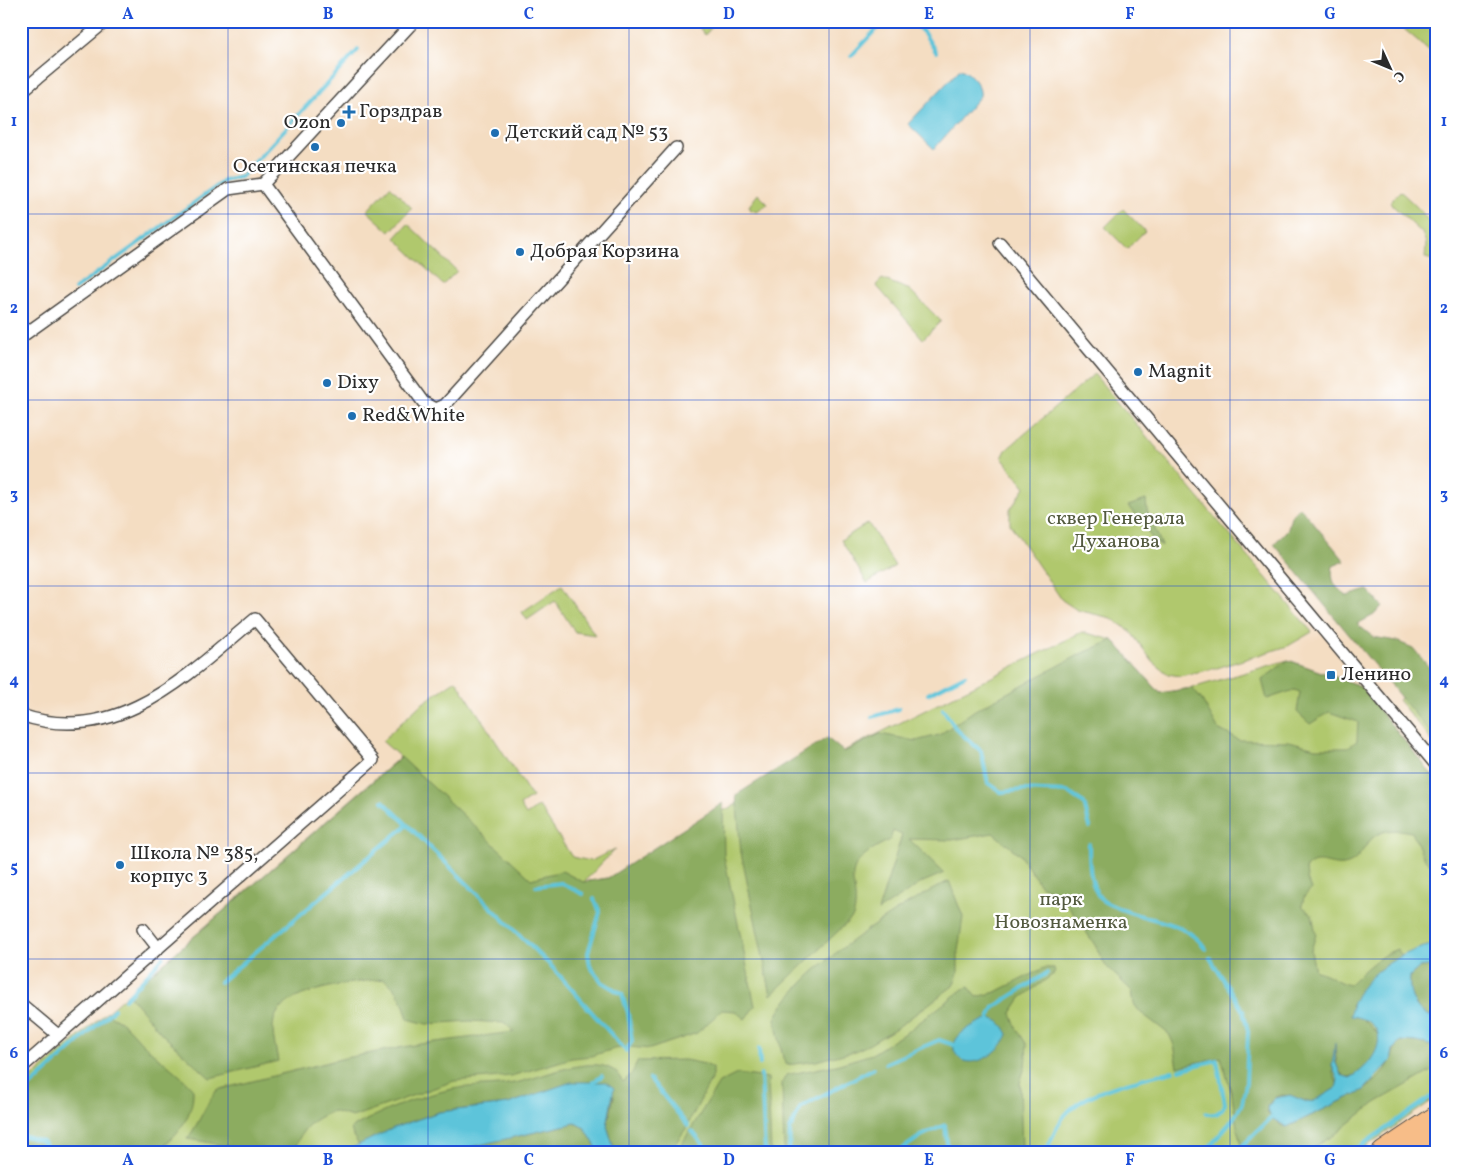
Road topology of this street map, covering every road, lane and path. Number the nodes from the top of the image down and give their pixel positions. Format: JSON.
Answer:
{"nodes":[{"id":1,"x":106,"y":21,"type":"edge"},
{"id":2,"x":414,"y":21,"type":"edge"},
{"id":3,"x":21,"y":92,"type":"edge"},
{"id":4,"x":676,"y":148,"type":"dead end"},
{"id":5,"x":263,"y":184,"type":"junction"},
{"id":6,"x":1000,"y":244,"type":"dead end"},
{"id":7,"x":21,"y":337,"type":"edge"},
{"id":8,"x":21,"y":715,"type":"edge"},
{"id":9,"x":1437,"y":766,"type":"edge"},
{"id":10,"x":143,"y":929,"type":"dead end"},
{"id":11,"x":158,"y":948,"type":"junction"},
{"id":12,"x":21,"y":1004,"type":"edge"},
{"id":13,"x":58,"y":1035,"type":"junction"},
{"id":14,"x":21,"y":1068,"type":"edge"},
{"id":15,"x":1437,"y":1115,"type":"edge"},
{"id":16,"x":1437,"y":1134,"type":"edge"},
{"id":17,"x":1382,"y":1152,"type":"edge"},
{"id":18,"x":1410,"y":1152,"type":"edge"}],
"edges":[{"from":1,"to":3,"type":"street"},
{"from":2,"to":5,"type":"street"},
{"from":4,"to":5,"type":"street"},
{"from":5,"to":7,"type":"street"},
{"from":6,"to":9,"type":"street"},
{"from":8,"to":11,"type":"street"},
{"from":10,"to":11,"type":"street"},
{"from":11,"to":13,"type":"street"},
{"from":12,"to":13,"type":"street"},
{"from":13,"to":14,"type":"street"},
{"from":15,"to":17,"type":"main road"},
{"from":16,"to":18,"type":"main road"}]}
